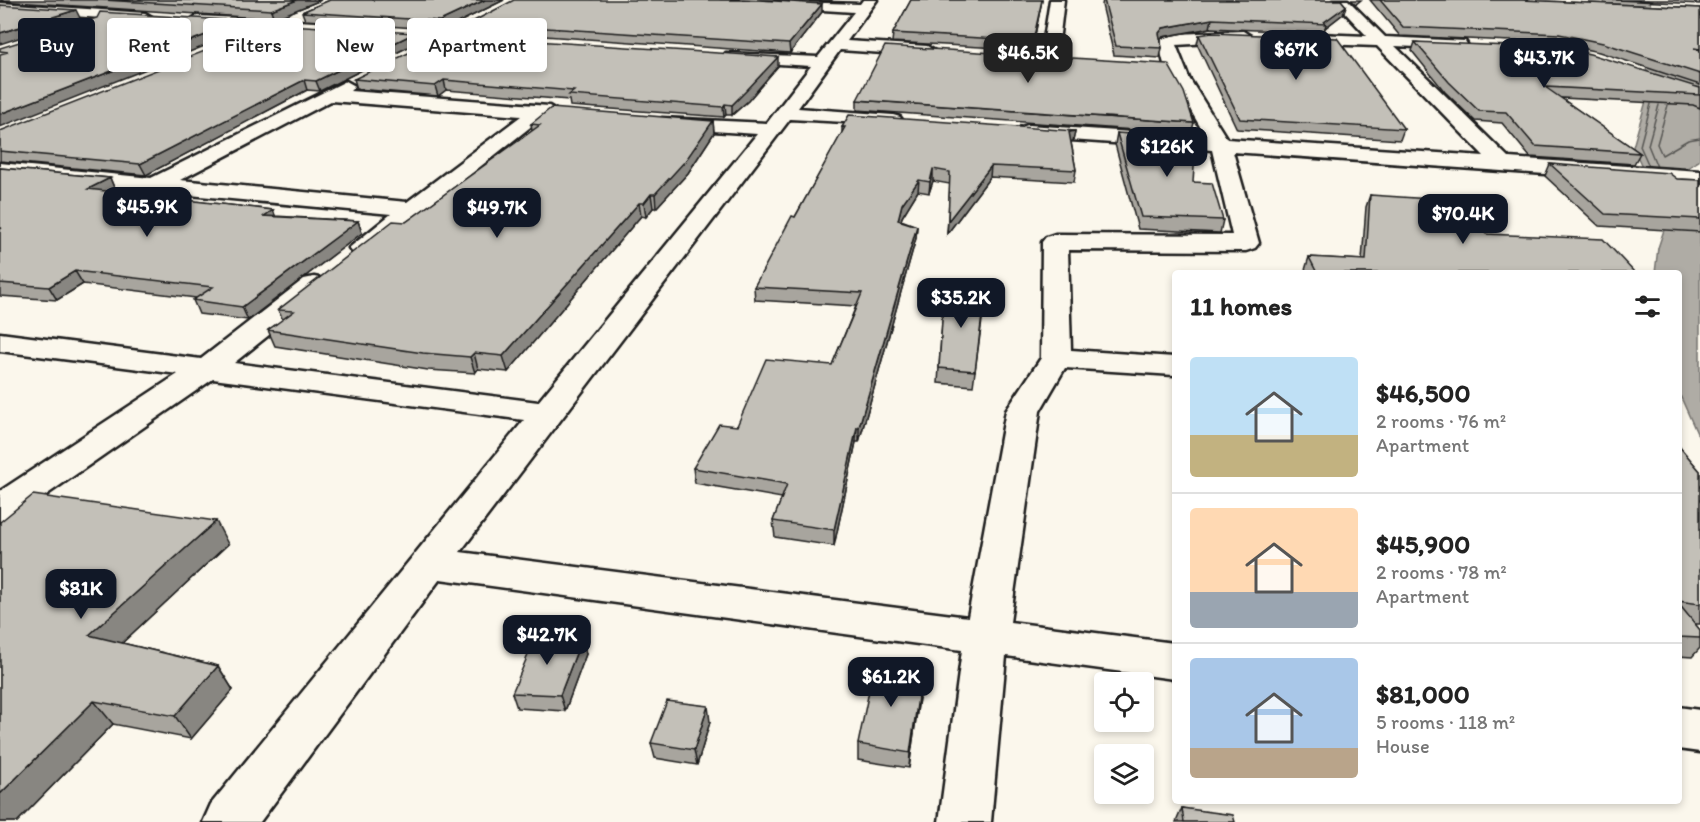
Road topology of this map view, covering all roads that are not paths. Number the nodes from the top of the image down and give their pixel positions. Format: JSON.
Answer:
{"nodes":[{"id":1,"x":729,"y":0,"type":"edge"},
{"id":2,"x":1057,"y":0,"type":"edge"},
{"id":3,"x":1340,"y":0,"type":"edge"},
{"id":4,"x":866,"y":4,"type":"edge"},
{"id":5,"x":0,"y":7,"type":"edge"},
{"id":6,"x":316,"y":9,"type":"edge"},
{"id":7,"x":114,"y":15,"type":"junction"},
{"id":8,"x":161,"y":18,"type":"edge"},
{"id":9,"x":295,"y":18,"type":"edge"},
{"id":10,"x":95,"y":21,"type":"edge"},
{"id":11,"x":1255,"y":37,"type":"edge"},
{"id":12,"x":1278,"y":37,"type":"edge"},
{"id":13,"x":1379,"y":40,"type":"junction"},
{"id":14,"x":1472,"y":45,"type":"edge"},
{"id":15,"x":943,"y":52,"type":"edge"},
{"id":16,"x":830,"y":54,"type":"junction"},
{"id":17,"x":718,"y":55,"type":"edge"},
{"id":18,"x":1049,"y":59,"type":"edge"},
{"id":19,"x":1151,"y":65,"type":"edge"},
{"id":20,"x":1174,"y":66,"type":"junction"},
{"id":21,"x":357,"y":80,"type":"edge"},
{"id":22,"x":327,"y":95,"type":"junction"},
{"id":23,"x":655,"y":120,"type":"edge"},
{"id":24,"x":778,"y":121,"type":"junction"},
{"id":25,"x":914,"y":123,"type":"edge"},
{"id":26,"x":1008,"y":130,"type":"edge"},
{"id":27,"x":1220,"y":146,"type":"junction"},
{"id":28,"x":1502,"y":164,"type":"junction"},
{"id":29,"x":0,"y":170,"type":"edge"},
{"id":30,"x":1700,"y":178,"type":"edge"},
{"id":31,"x":156,"y":184,"type":"junction"},
{"id":32,"x":412,"y":209,"type":"junction"},
{"id":33,"x":0,"y":342,"type":"edge"},
{"id":34,"x":1056,"y":358,"type":"junction"},
{"id":35,"x":1172,"y":366,"type":"edge"},
{"id":36,"x":207,"y":369,"type":"junction"},
{"id":37,"x":546,"y":413,"type":"junction"},
{"id":38,"x":0,"y":509,"type":"edge"},
{"id":39,"x":429,"y":563,"type":"junction"},
{"id":40,"x":986,"y":636,"type":"junction"},
{"id":41,"x":1172,"y":661,"type":"edge"},
{"id":42,"x":1682,"y":729,"type":"edge"},
{"id":43,"x":1700,"y":731,"type":"edge"},
{"id":44,"x":229,"y":822,"type":"edge"},
{"id":45,"x":965,"y":822,"type":"edge"}],
"edges":[{"from":1,"to":4,"type":"street"},
{"from":2,"to":18,"type":"street"},
{"from":3,"to":13,"type":"street"},
{"from":4,"to":16,"type":"street"},
{"from":5,"to":7,"type":"street"},
{"from":6,"to":9,"type":"street"},
{"from":7,"to":8,"type":"street"},
{"from":7,"to":10,"type":"street"},
{"from":11,"to":20,"type":"street"},
{"from":12,"to":13,"type":"street"},
{"from":13,"to":14,"type":"street"},
{"from":13,"to":28,"type":"street"},
{"from":15,"to":16,"type":"street"},
{"from":16,"to":17,"type":"street"},
{"from":16,"to":24,"type":"street"},
{"from":19,"to":20,"type":"street"},
{"from":20,"to":27,"type":"street"},
{"from":21,"to":22,"type":"street"},
{"from":22,"to":31,"type":"street"},
{"from":22,"to":32,"type":"street"},
{"from":23,"to":24,"type":"street"},
{"from":24,"to":25,"type":"street"},
{"from":24,"to":37,"type":"street"},
{"from":26,"to":27,"type":"street"},
{"from":27,"to":28,"type":"street"},
{"from":27,"to":34,"type":"street"},
{"from":28,"to":30,"type":"street"},
{"from":29,"to":31,"type":"street"},
{"from":31,"to":32,"type":"street"},
{"from":32,"to":36,"type":"street"},
{"from":33,"to":36,"type":"street"},
{"from":34,"to":35,"type":"street"},
{"from":34,"to":40,"type":"street"},
{"from":36,"to":37,"type":"street"},
{"from":36,"to":38,"type":"street"},
{"from":37,"to":39,"type":"street"},
{"from":39,"to":40,"type":"street"},
{"from":39,"to":44,"type":"street"},
{"from":40,"to":41,"type":"street"},
{"from":40,"to":45,"type":"street"},
{"from":42,"to":43,"type":"street"}]}
